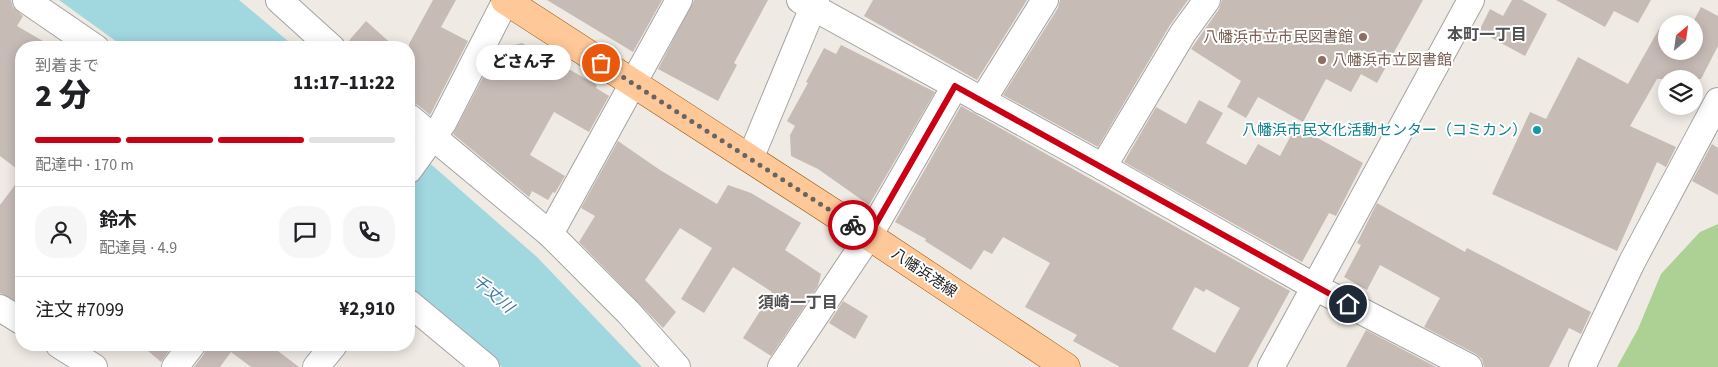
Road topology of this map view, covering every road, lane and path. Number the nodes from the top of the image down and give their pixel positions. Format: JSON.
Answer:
{"nodes":[{"id":1,"x":26,"y":0,"type":"edge"},
{"id":2,"x":280,"y":0,"type":"edge"},
{"id":3,"x":506,"y":0,"type":"edge"},
{"id":4,"x":680,"y":0,"type":"edge"},
{"id":5,"x":1045,"y":0,"type":"edge"},
{"id":6,"x":1207,"y":0,"type":"edge"},
{"id":7,"x":1471,"y":0,"type":"edge"},
{"id":8,"x":810,"y":2,"type":"edge"},
{"id":9,"x":86,"y":41,"type":"edge"},
{"id":10,"x":324,"y":41,"type":"edge"},
{"id":11,"x":633,"y":84,"type":"junction"},
{"id":12,"x":955,"y":86,"type":"junction"},
{"id":13,"x":982,"y":101,"type":"junction"},
{"id":14,"x":1718,"y":101,"type":"edge"},
{"id":15,"x":415,"y":124,"type":"edge"},
{"id":16,"x":430,"y":143,"type":"junction"},
{"id":17,"x":750,"y":159,"type":"junction"},
{"id":18,"x":415,"y":162,"type":"edge"},
{"id":19,"x":1103,"y":167,"type":"junction"},
{"id":20,"x":550,"y":234,"type":"junction"},
{"id":21,"x":869,"y":236,"type":"junction"},
{"id":22,"x":1313,"y":286,"type":"junction"},
{"id":23,"x":0,"y":308,"type":"edge"},
{"id":24,"x":415,"y":309,"type":"edge"},
{"id":25,"x":15,"y":317,"type":"edge"},
{"id":26,"x":69,"y":351,"type":"edge"},
{"id":27,"x":187,"y":351,"type":"edge"},
{"id":28,"x":329,"y":351,"type":"edge"},
{"id":29,"x":475,"y":364,"type":"edge"},
{"id":30,"x":94,"y":367,"type":"edge"},
{"id":31,"x":175,"y":367,"type":"edge"},
{"id":32,"x":316,"y":367,"type":"edge"},
{"id":33,"x":677,"y":367,"type":"edge"},
{"id":34,"x":781,"y":367,"type":"edge"},
{"id":35,"x":1066,"y":367,"type":"edge"},
{"id":36,"x":1271,"y":367,"type":"edge"},
{"id":37,"x":1469,"y":367,"type":"edge"},
{"id":38,"x":1582,"y":367,"type":"edge"}],
"edges":[{"from":1,"to":9,"type":"street"},
{"from":2,"to":10,"type":"street"},
{"from":3,"to":11,"type":"main road","name":"八幡浜港線"},
{"from":3,"to":16,"type":"street"},
{"from":4,"to":11,"type":"street"},
{"from":5,"to":13,"type":"street"},
{"from":6,"to":19,"type":"street"},
{"from":7,"to":22,"type":"street"},
{"from":8,"to":12,"type":"street"},
{"from":8,"to":17,"type":"street"},
{"from":11,"to":17,"type":"main road","name":"八幡浜港線"},
{"from":11,"to":20,"type":"street"},
{"from":12,"to":13,"type":"street"},
{"from":12,"to":21,"type":"street"},
{"from":13,"to":19,"type":"street"},
{"from":14,"to":38,"type":"street"},
{"from":15,"to":16,"type":"street"},
{"from":16,"to":18,"type":"street"},
{"from":16,"to":20,"type":"street"},
{"from":17,"to":21,"type":"main road","name":"八幡浜港線"},
{"from":19,"to":22,"type":"street"},
{"from":20,"to":33,"type":"street"},
{"from":21,"to":34,"type":"street"},
{"from":21,"to":35,"type":"main road","name":"八幡浜港線"},
{"from":22,"to":36,"type":"street"},
{"from":22,"to":37,"type":"street"},
{"from":23,"to":25,"type":"street"},
{"from":24,"to":29,"type":"street"},
{"from":26,"to":30,"type":"street"},
{"from":27,"to":31,"type":"street"},
{"from":28,"to":32,"type":"street"}]}
